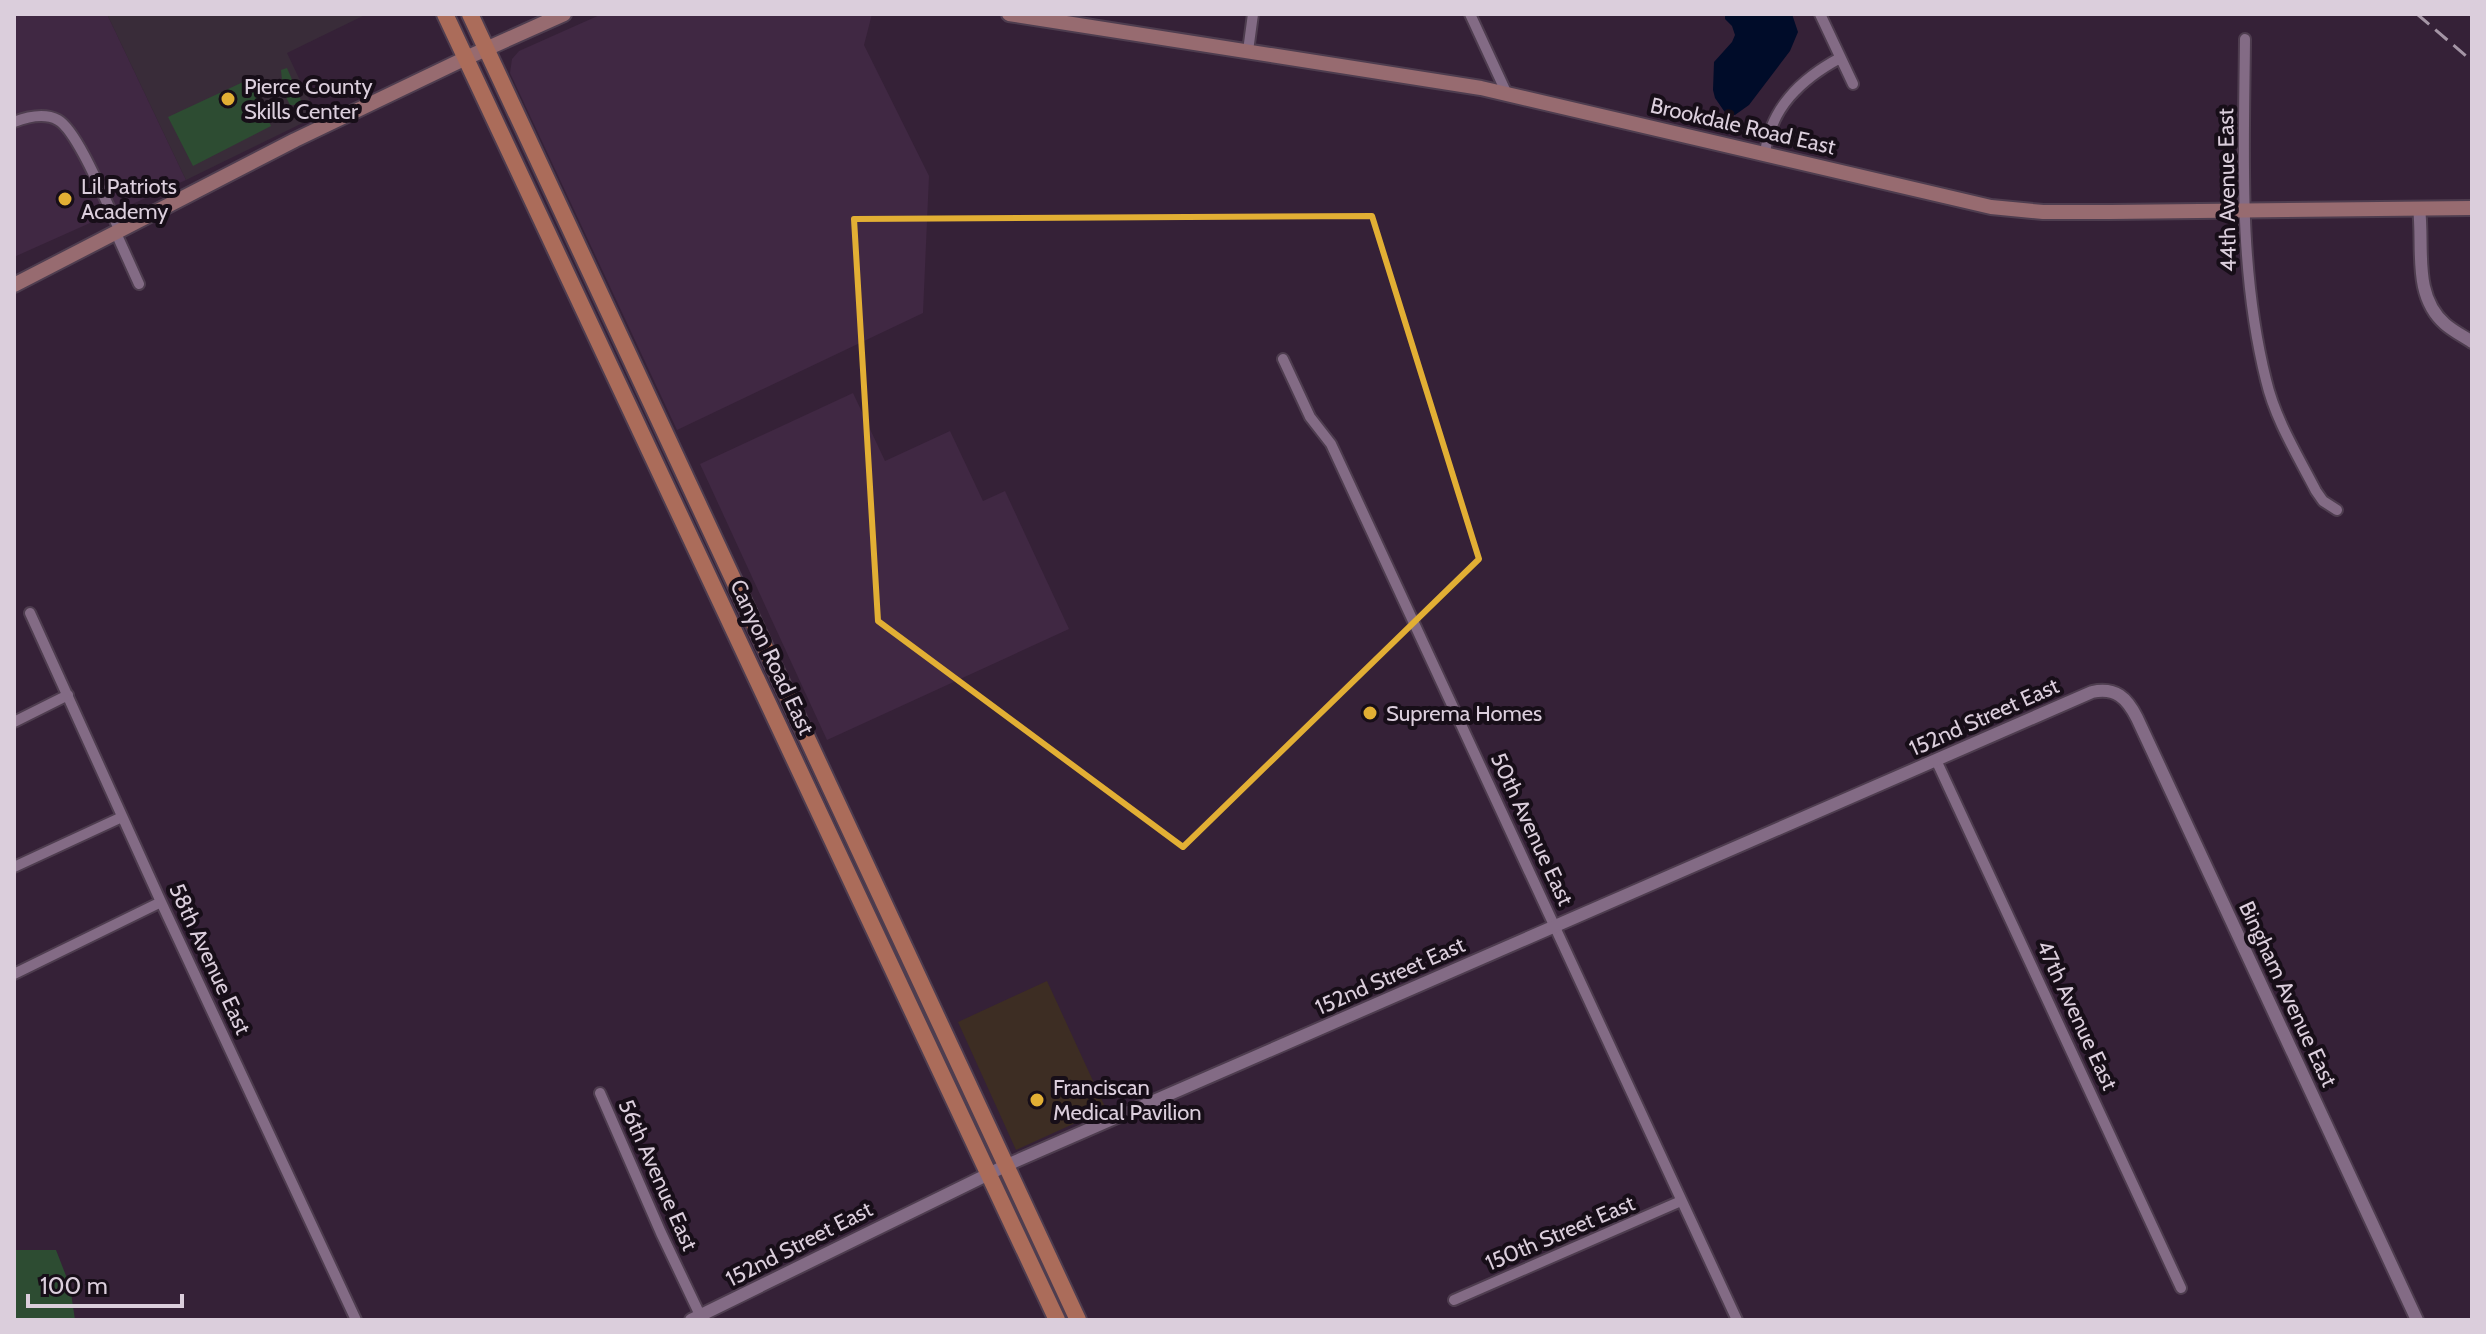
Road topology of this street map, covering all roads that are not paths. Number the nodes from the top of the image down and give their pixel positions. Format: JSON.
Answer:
{"nodes":[{"id":1,"x":445,"y":14,"type":"edge"},
{"id":2,"x":470,"y":14,"type":"edge"},
{"id":3,"x":564,"y":14,"type":"edge"},
{"id":4,"x":1009,"y":14,"type":"edge"},
{"id":5,"x":1253,"y":14,"type":"edge"},
{"id":6,"x":1470,"y":14,"type":"edge"},
{"id":7,"x":1820,"y":14,"type":"edge"},
{"id":8,"x":2245,"y":39,"type":"dead end"},
{"id":9,"x":486,"y":49,"type":"junction"},
{"id":10,"x":1248,"y":51,"type":"junction"},
{"id":11,"x":466,"y":58,"type":"junction"},
{"id":12,"x":1840,"y":58,"type":"junction"},
{"id":13,"x":1853,"y":84,"type":"dead end"},
{"id":14,"x":1507,"y":94,"type":"junction"},
{"id":15,"x":14,"y":122,"type":"edge"},
{"id":16,"x":1765,"y":154,"type":"junction"},
{"id":17,"x":2419,"y":208,"type":"junction"},
{"id":18,"x":2472,"y":208,"type":"edge"},
{"id":19,"x":2243,"y":210,"type":"junction"},
{"id":20,"x":118,"y":232,"type":"junction"},
{"id":21,"x":139,"y":284,"type":"dead end"},
{"id":22,"x":14,"y":285,"type":"edge"},
{"id":23,"x":2472,"y":342,"type":"edge"},
{"id":24,"x":1283,"y":359,"type":"dead end"},
{"id":25,"x":2337,"y":510,"type":"dead end"},
{"id":26,"x":30,"y":613,"type":"dead end"},
{"id":27,"x":2113,"y":691,"type":"joint"},
{"id":28,"x":68,"y":695,"type":"junction"},
{"id":29,"x":14,"y":722,"type":"edge"},
{"id":30,"x":1936,"y":760,"type":"junction"},
{"id":31,"x":122,"y":817,"type":"junction"},
{"id":32,"x":14,"y":867,"type":"edge"},
{"id":33,"x":161,"y":902,"type":"junction"},
{"id":34,"x":1555,"y":926,"type":"junction"},
{"id":35,"x":14,"y":974,"type":"edge"},
{"id":36,"x":600,"y":1093,"type":"dead end"},
{"id":37,"x":1007,"y":1165,"type":"junction"},
{"id":38,"x":990,"y":1173,"type":"junction"},
{"id":39,"x":1681,"y":1201,"type":"junction"},
{"id":40,"x":2181,"y":1288,"type":"dead end"},
{"id":41,"x":1454,"y":1300,"type":"dead end"},
{"id":42,"x":696,"y":1318,"type":"edge"},
{"id":43,"x":356,"y":1320,"type":"edge"},
{"id":44,"x":1057,"y":1320,"type":"edge"},
{"id":45,"x":1078,"y":1320,"type":"edge"},
{"id":46,"x":1737,"y":1320,"type":"edge"},
{"id":47,"x":2417,"y":1320,"type":"edge"}],
"edges":[{"from":1,"to":11,"type":"main road","name":"Canyon Road East"},
{"from":2,"to":9,"type":"main road","name":"Canyon Road East"},
{"from":3,"to":9,"type":"main road"},
{"from":4,"to":10,"type":"main road","name":"Brookdale Road East"},
{"from":5,"to":10,"type":"street"},
{"from":6,"to":14,"type":"street"},
{"from":7,"to":12,"type":"street"},
{"from":8,"to":19,"type":"street","name":"44th Avenue East"},
{"from":9,"to":11,"type":"main road"},
{"from":9,"to":37,"type":"main road","name":"Canyon Road East"},
{"from":10,"to":14,"type":"main road","name":"Brookdale Road East"},
{"from":11,"to":20,"type":"main road"},
{"from":11,"to":38,"type":"main road","name":"Canyon Road East"},
{"from":12,"to":13,"type":"street"},
{"from":12,"to":16,"type":"street"},
{"from":14,"to":16,"type":"main road","name":"Brookdale Road East"},
{"from":15,"to":20,"type":"street"},
{"from":16,"to":19,"type":"main road","name":"Brookdale Road East"},
{"from":17,"to":18,"type":"main road","name":"Brookdale Road East"},
{"from":17,"to":19,"type":"main road","name":"Brookdale Road East"},
{"from":17,"to":23,"type":"street"},
{"from":19,"to":25,"type":"street","name":"44th Avenue East"},
{"from":20,"to":21,"type":"street"},
{"from":20,"to":22,"type":"main road"},
{"from":24,"to":34,"type":"street","name":"50th Avenue East"},
{"from":26,"to":28,"type":"street","name":"58th Avenue East"},
{"from":27,"to":30,"type":"street","name":"152nd Street East"},
{"from":27,"to":47,"type":"street","name":"Bingham Avenue East"},
{"from":28,"to":29,"type":"street"},
{"from":28,"to":31,"type":"street","name":"58th Avenue East"},
{"from":30,"to":34,"type":"street","name":"152nd Street East"},
{"from":30,"to":40,"type":"street","name":"47th Avenue East"},
{"from":31,"to":32,"type":"street"},
{"from":31,"to":33,"type":"street","name":"58th Avenue East"},
{"from":33,"to":35,"type":"street"},
{"from":33,"to":43,"type":"street","name":"58th Avenue East"},
{"from":34,"to":37,"type":"street","name":"152nd Street East"},
{"from":34,"to":39,"type":"street","name":"50th Avenue East"},
{"from":36,"to":42,"type":"street","name":"56th Avenue East"},
{"from":37,"to":38,"type":"street","name":"152nd Street East"},
{"from":37,"to":45,"type":"main road","name":"Canyon Road East"},
{"from":38,"to":42,"type":"street","name":"152nd Street East"},
{"from":38,"to":44,"type":"main road","name":"Canyon Road East"},
{"from":39,"to":41,"type":"street","name":"150th Street East"},
{"from":39,"to":46,"type":"street","name":"50th Avenue East"}]}
